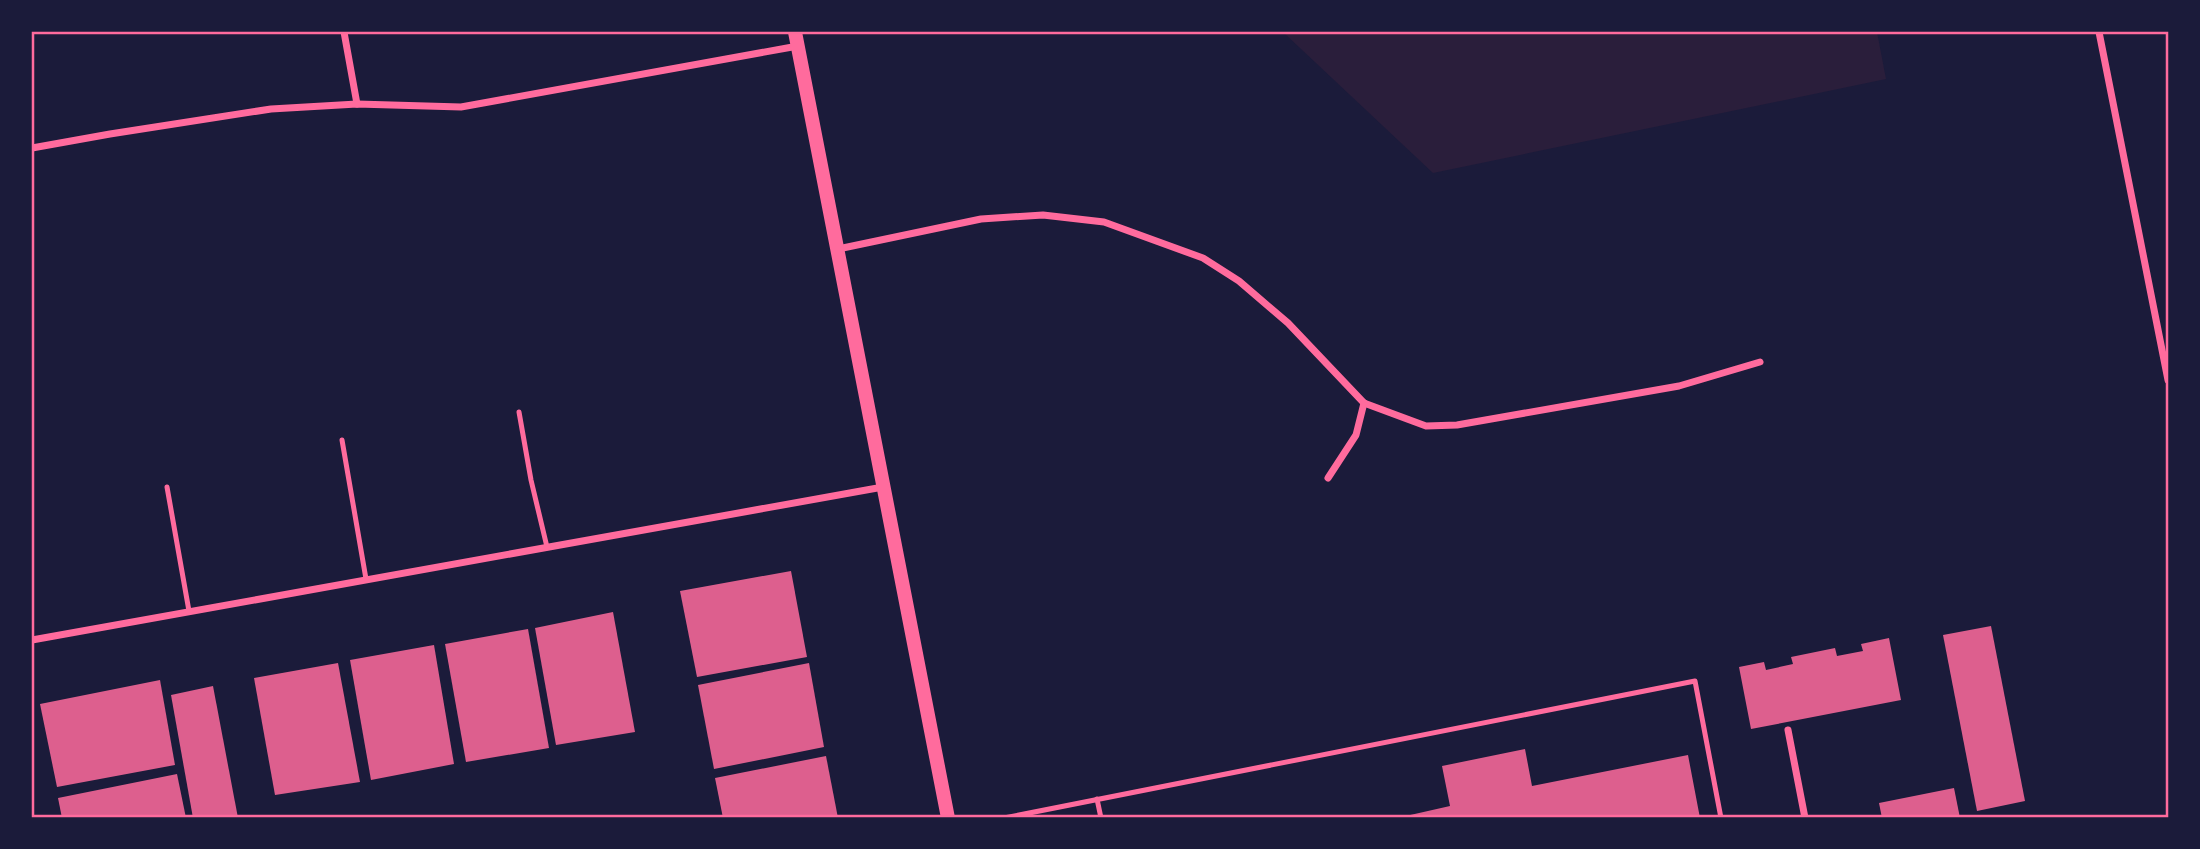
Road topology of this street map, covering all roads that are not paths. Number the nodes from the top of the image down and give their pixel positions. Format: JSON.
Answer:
{"nodes":[{"id":1,"x":344,"y":32,"type":"edge"},
{"id":2,"x":2099,"y":32,"type":"edge"},
{"id":3,"x":797,"y":39,"type":"edge"},
{"id":4,"x":357,"y":104,"type":"junction"},
{"id":5,"x":32,"y":148,"type":"edge"},
{"id":6,"x":838,"y":248,"type":"junction"},
{"id":7,"x":1760,"y":362,"type":"dead end"},
{"id":8,"x":2168,"y":380,"type":"edge"},
{"id":9,"x":1364,"y":403,"type":"junction"},
{"id":10,"x":519,"y":412,"type":"dead end"},
{"id":11,"x":342,"y":440,"type":"dead end"},
{"id":12,"x":1328,"y":478,"type":"dead end"},
{"id":13,"x":167,"y":487,"type":"dead end"},
{"id":14,"x":884,"y":487,"type":"junction"},
{"id":15,"x":547,"y":547,"type":"junction"},
{"id":16,"x":366,"y":579,"type":"junction"},
{"id":17,"x":189,"y":611,"type":"junction"},
{"id":18,"x":32,"y":640,"type":"edge"},
{"id":19,"x":1788,"y":730,"type":"dead end"},
{"id":20,"x":1097,"y":799,"type":"junction"},
{"id":21,"x":948,"y":817,"type":"edge"},
{"id":22,"x":1004,"y":817,"type":"edge"},
{"id":23,"x":1101,"y":817,"type":"edge"},
{"id":24,"x":1721,"y":817,"type":"edge"},
{"id":25,"x":1805,"y":817,"type":"edge"}],
"edges":[{"from":1,"to":4,"type":"street"},
{"from":2,"to":8,"type":"street"},
{"from":3,"to":4,"type":"street"},
{"from":3,"to":6,"type":"main road"},
{"from":4,"to":5,"type":"street"},
{"from":6,"to":9,"type":"street"},
{"from":6,"to":14,"type":"main road"},
{"from":7,"to":9,"type":"street"},
{"from":9,"to":12,"type":"street"},
{"from":10,"to":15,"type":"lane"},
{"from":11,"to":16,"type":"lane"},
{"from":13,"to":17,"type":"lane"},
{"from":14,"to":15,"type":"street"},
{"from":14,"to":21,"type":"main road"},
{"from":15,"to":16,"type":"street"},
{"from":16,"to":17,"type":"street"},
{"from":17,"to":18,"type":"street"},
{"from":19,"to":25,"type":"street"},
{"from":20,"to":22,"type":"lane"},
{"from":20,"to":23,"type":"lane"},
{"from":20,"to":24,"type":"lane"}]}
